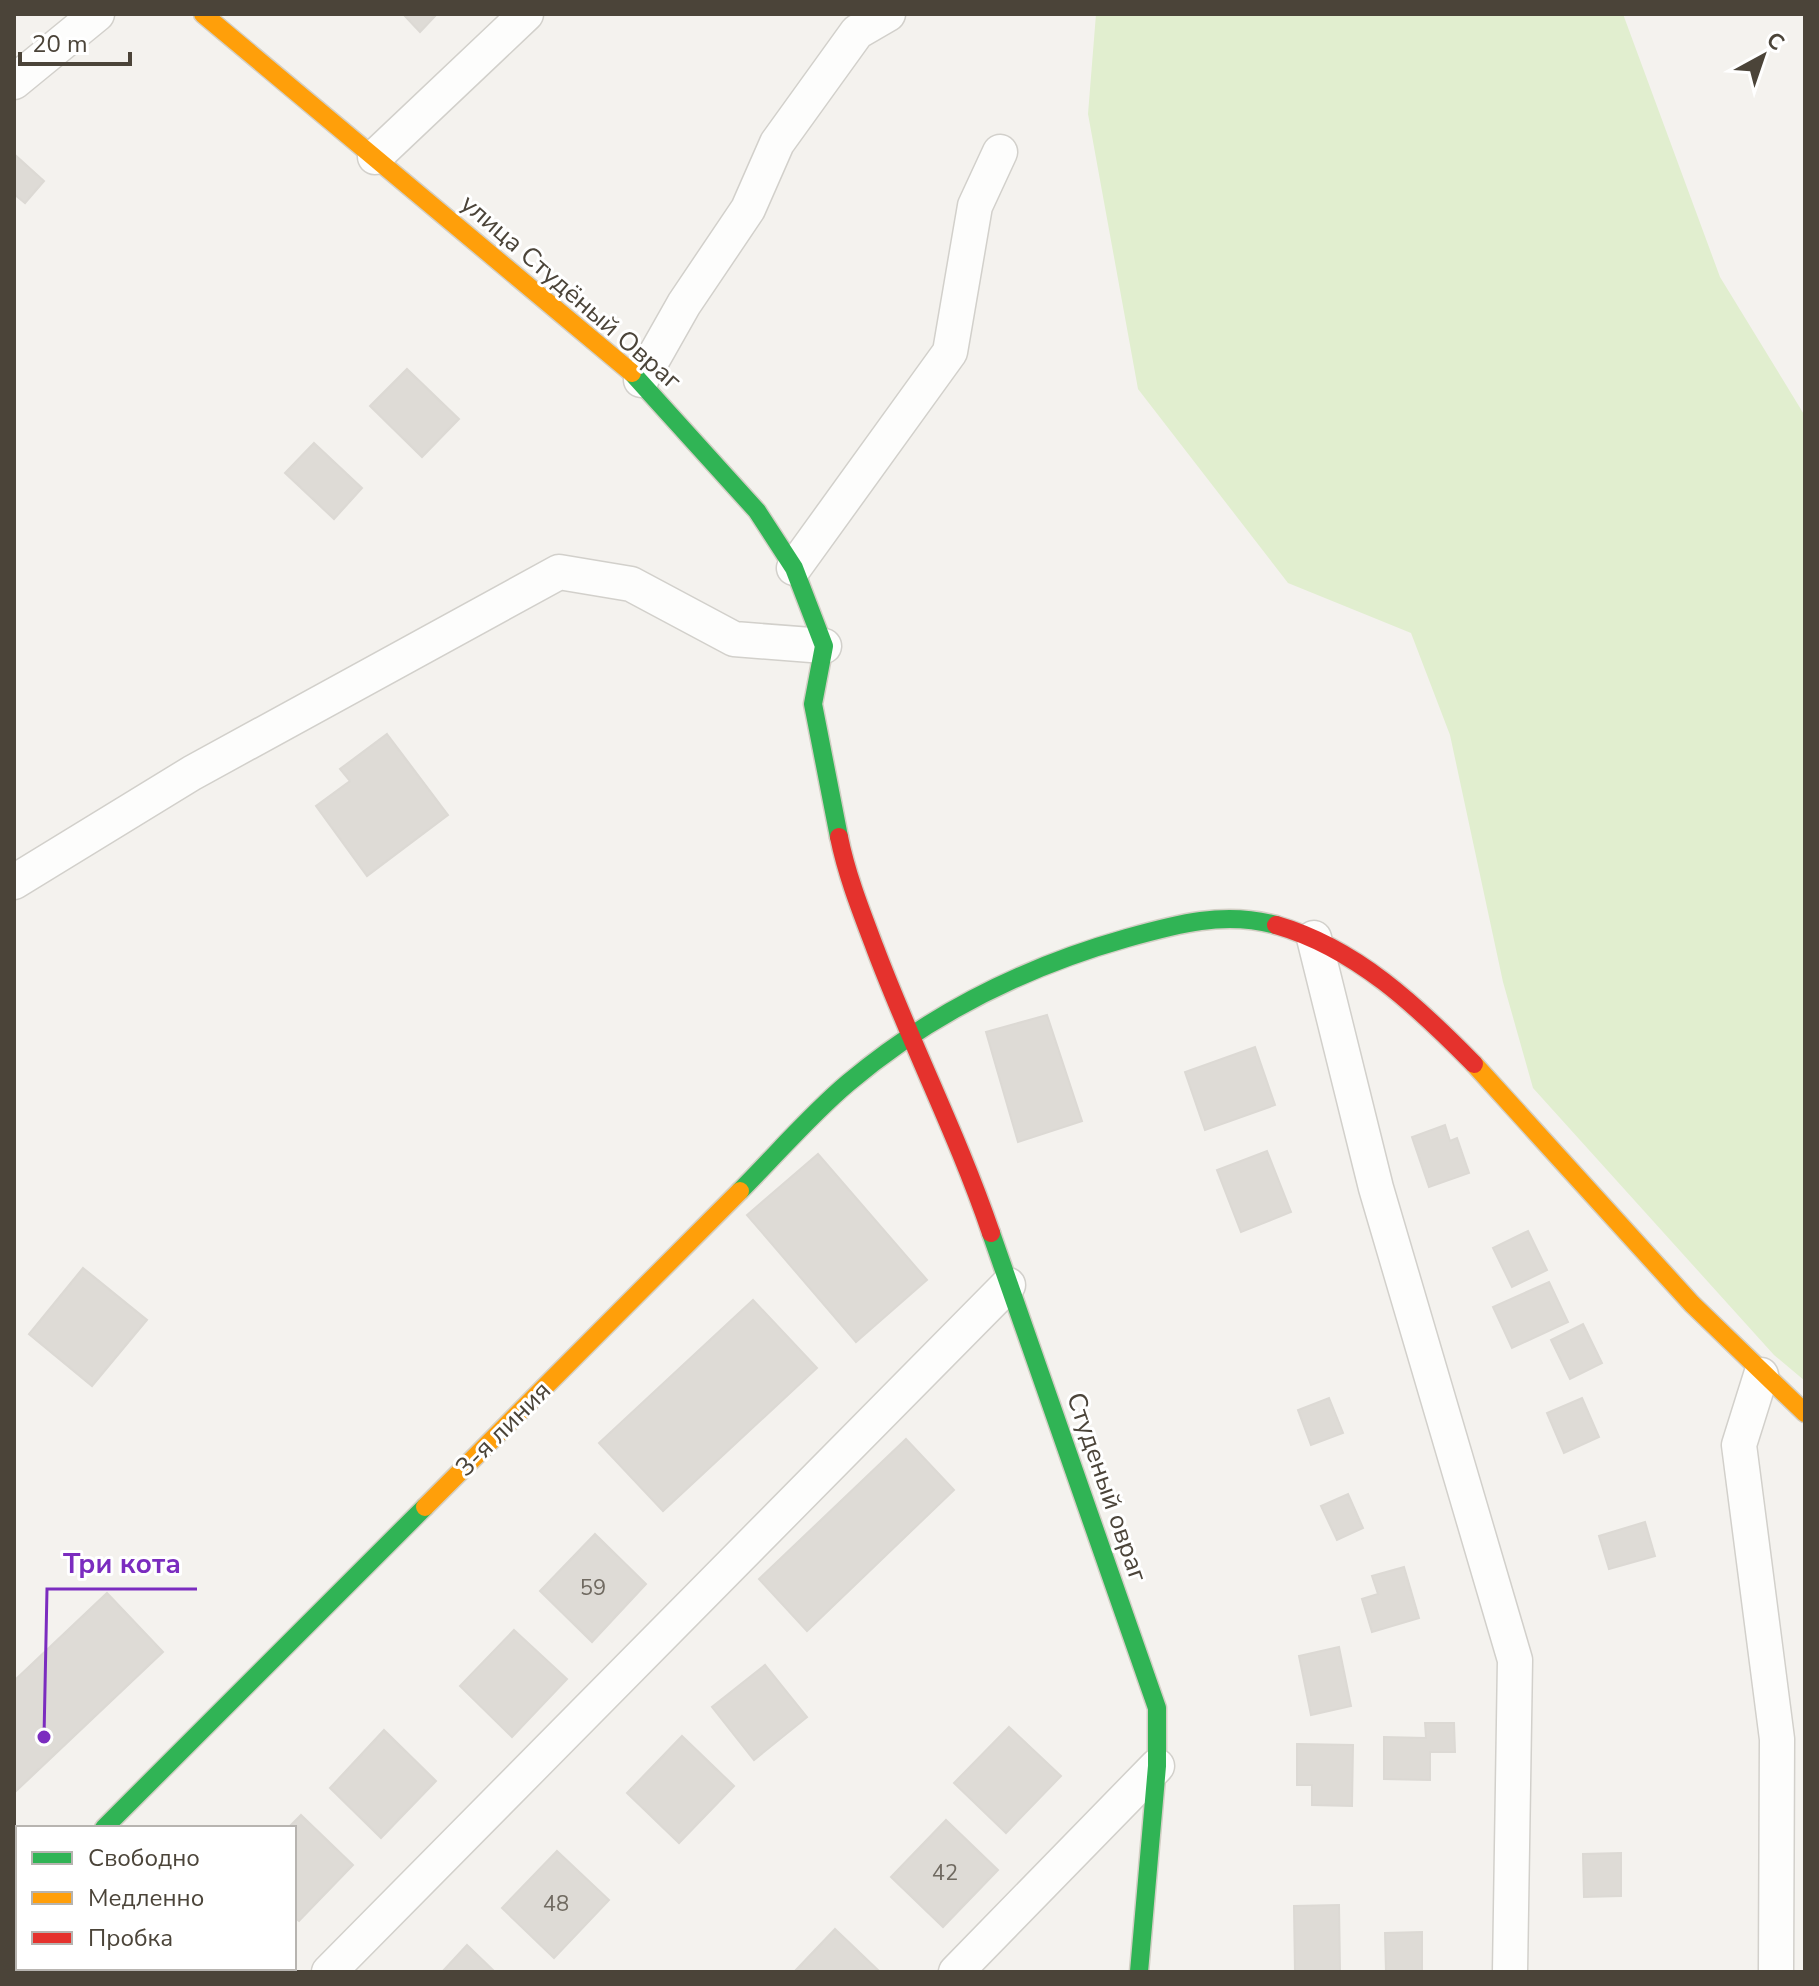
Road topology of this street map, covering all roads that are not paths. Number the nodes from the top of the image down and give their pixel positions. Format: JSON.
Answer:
{"nodes":[{"id":1,"x":97,"y":14,"type":"edge"},
{"id":2,"x":203,"y":14,"type":"edge"},
{"id":3,"x":526,"y":14,"type":"edge"},
{"id":4,"x":888,"y":14,"type":"edge"},
{"id":5,"x":14,"y":82,"type":"edge"},
{"id":6,"x":1000,"y":152,"type":"dead end"},
{"id":7,"x":375,"y":157,"type":"junction"},
{"id":8,"x":641,"y":380,"type":"junction"},
{"id":9,"x":794,"y":568,"type":"junction"},
{"id":10,"x":824,"y":646,"type":"junction"},
{"id":11,"x":14,"y":882,"type":"edge"},
{"id":12,"x":1314,"y":938,"type":"junction"},
{"id":13,"x":909,"y":1038,"type":"junction"},
{"id":14,"x":1008,"y":1285,"type":"junction"},
{"id":15,"x":1761,"y":1375,"type":"junction"},
{"id":16,"x":1805,"y":1413,"type":"edge"},
{"id":17,"x":1157,"y":1766,"type":"junction"},
{"id":18,"x":106,"y":1826,"type":"edge"},
{"id":19,"x":329,"y":1972,"type":"edge"},
{"id":20,"x":956,"y":1972,"type":"edge"},
{"id":21,"x":1139,"y":1972,"type":"edge"},
{"id":22,"x":1510,"y":1972,"type":"edge"},
{"id":23,"x":1776,"y":1972,"type":"edge"}],
"edges":[{"from":1,"to":5,"type":"street"},
{"from":2,"to":7,"type":"street","name":"улица Студёный Овраг"},
{"from":3,"to":7,"type":"street"},
{"from":4,"to":8,"type":"street"},
{"from":6,"to":9,"type":"street"},
{"from":7,"to":8,"type":"street","name":"улица Студёный Овраг"},
{"from":8,"to":9,"type":"street","name":"улица Студёный Овраг"},
{"from":9,"to":10,"type":"street","name":"улица Студёный Овраг"},
{"from":10,"to":11,"type":"street"},
{"from":10,"to":13,"type":"street"},
{"from":12,"to":13,"type":"street","name":"3-я линия"},
{"from":12,"to":15,"type":"street","name":"3-я линия"},
{"from":12,"to":22,"type":"street"},
{"from":13,"to":14,"type":"street","name":"Студеный овраг"},
{"from":13,"to":18,"type":"street","name":"3-я линия"},
{"from":14,"to":17,"type":"street","name":"Студеный овраг"},
{"from":14,"to":19,"type":"street"},
{"from":15,"to":16,"type":"street","name":"3-я линия"},
{"from":15,"to":23,"type":"street"},
{"from":17,"to":20,"type":"street"},
{"from":17,"to":21,"type":"street","name":"Студеный овраг"}]}
